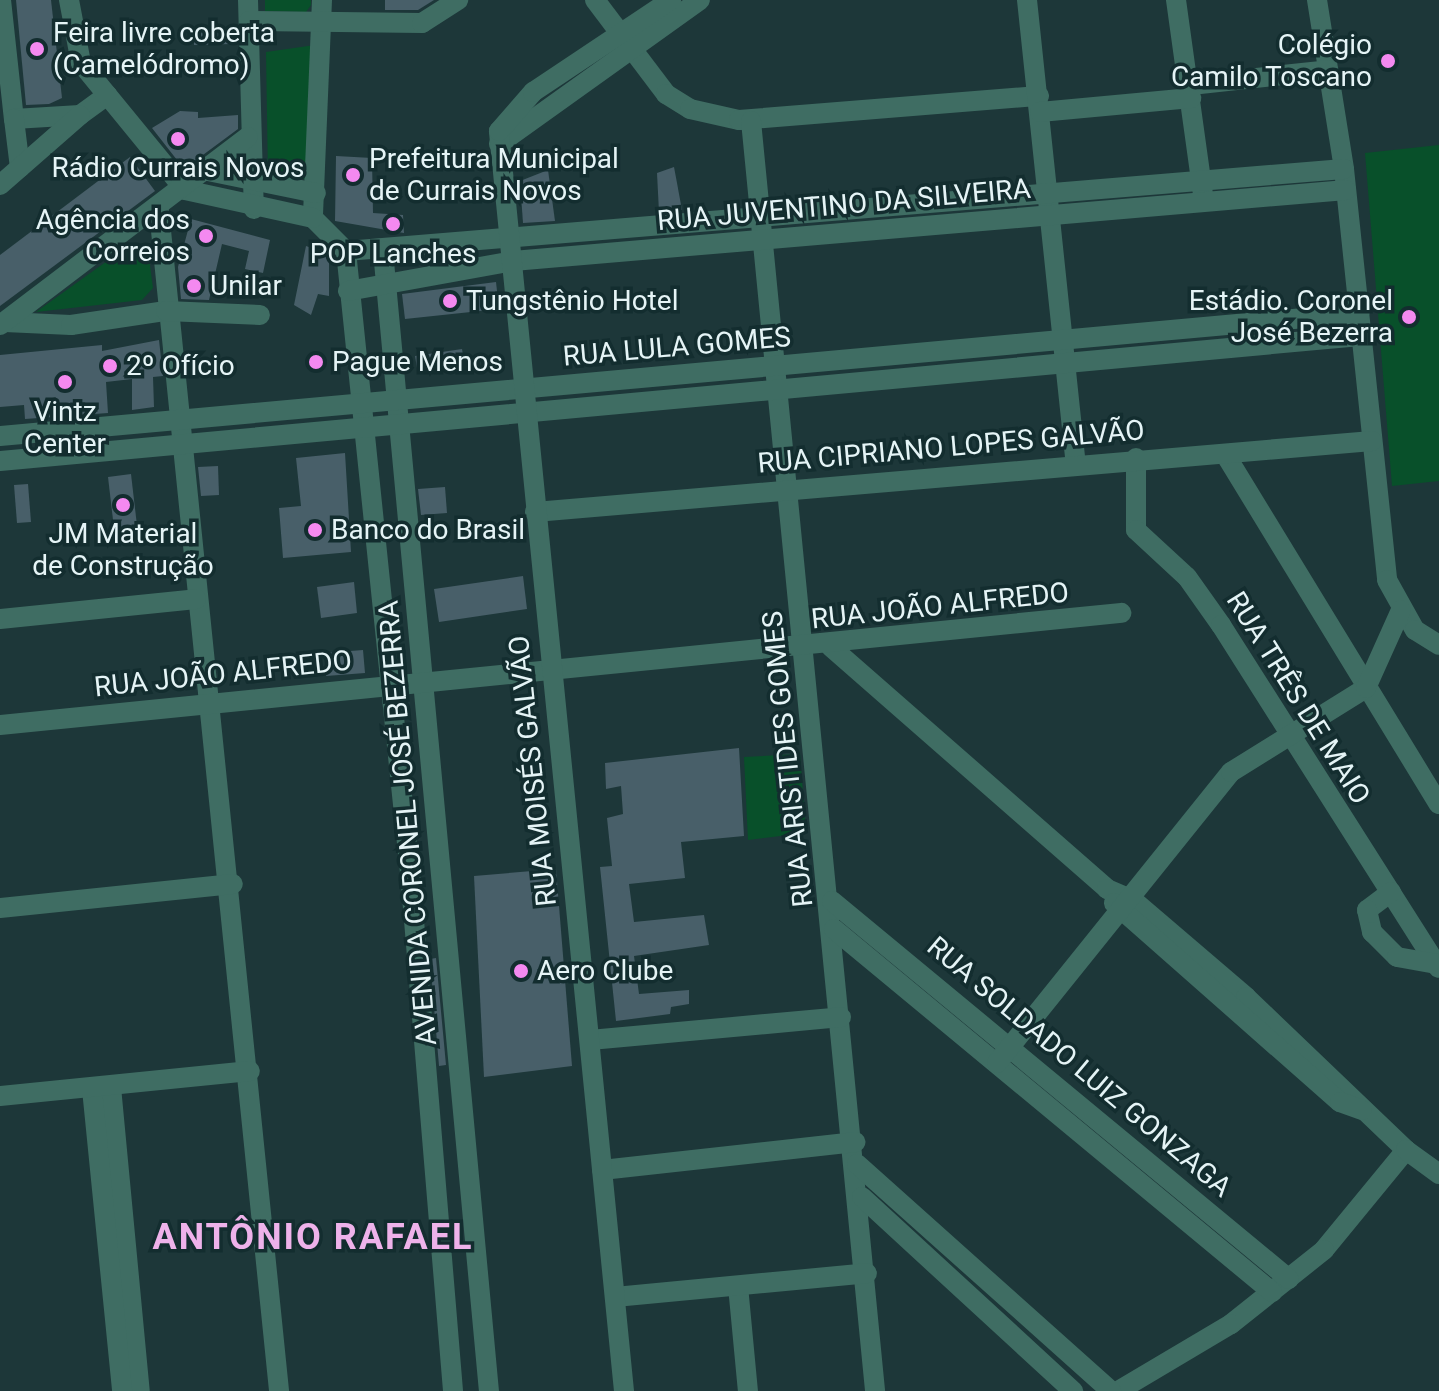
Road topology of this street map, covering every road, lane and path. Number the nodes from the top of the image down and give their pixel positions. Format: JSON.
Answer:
{"nodes":[{"id":1,"x":1,"y":0,"type":"edge"},
{"id":2,"x":69,"y":0,"type":"edge"},
{"id":3,"x":248,"y":0,"type":"edge"},
{"id":4,"x":458,"y":0,"type":"edge"},
{"id":5,"x":595,"y":0,"type":"edge"},
{"id":6,"x":671,"y":0,"type":"edge"},
{"id":7,"x":700,"y":0,"type":"edge"},
{"id":8,"x":1027,"y":0,"type":"edge"},
{"id":9,"x":1176,"y":0,"type":"edge"},
{"id":10,"x":1317,"y":0,"type":"edge"},
{"id":11,"x":322,"y":10,"type":"edge"},
{"id":12,"x":249,"y":21,"type":"junction"},
{"id":13,"x":627,"y":40,"type":"junction"},
{"id":14,"x":1328,"y":70,"type":"junction"},
{"id":15,"x":1191,"y":92,"type":"junction"},
{"id":16,"x":108,"y":95,"type":"junction"},
{"id":17,"x":1040,"y":104,"type":"junction"},
{"id":18,"x":80,"y":115,"type":"junction"},
{"id":19,"x":14,"y":119,"type":"junction"},
{"id":20,"x":751,"y":121,"type":"junction"},
{"id":21,"x":248,"y":137,"type":"junction"},
{"id":22,"x":20,"y":168,"type":"junction"},
{"id":23,"x":208,"y":171,"type":"junction"},
{"id":24,"x":1345,"y":179,"type":"junction"},
{"id":25,"x":252,"y":180,"type":"junction"},
{"id":26,"x":0,"y":185,"type":"edge"},
{"id":27,"x":185,"y":190,"type":"junction"},
{"id":28,"x":1203,"y":192,"type":"junction"},
{"id":29,"x":316,"y":193,"type":"junction"},
{"id":30,"x":1051,"y":207,"type":"junction"},
{"id":31,"x":254,"y":209,"type":"junction"},
{"id":32,"x":159,"y":211,"type":"junction"},
{"id":33,"x":313,"y":218,"type":"junction"},
{"id":34,"x":764,"y":231,"type":"junction"},
{"id":35,"x":649,"y":239,"type":"junction"},
{"id":36,"x":511,"y":240,"type":"junction"},
{"id":37,"x":346,"y":251,"type":"junction"},
{"id":38,"x":383,"y":251,"type":"junction"},
{"id":39,"x":513,"y":261,"type":"junction"},
{"id":40,"x":386,"y":282,"type":"junction"},
{"id":41,"x":348,"y":291,"type":"junction"},
{"id":42,"x":166,"y":311,"type":"junction"},
{"id":43,"x":1359,"y":313,"type":"junction"},
{"id":44,"x":260,"y":315,"type":"dead end"},
{"id":45,"x":2,"y":324,"type":"edge"},
{"id":46,"x":1182,"y":330,"type":"junction"},
{"id":47,"x":1360,"y":336,"type":"junction"},
{"id":48,"x":1060,"y":342,"type":"junction"},
{"id":49,"x":1185,"y":352,"type":"junction"},
{"id":50,"x":930,"y":363,"type":"junction"},
{"id":51,"x":1062,"y":364,"type":"junction"},
{"id":52,"x":776,"y":376,"type":"junction"},
{"id":53,"x":524,"y":390,"type":"junction"},
{"id":54,"x":400,"y":398,"type":"junction"},
{"id":55,"x":358,"y":403,"type":"junction"},
{"id":56,"x":526,"y":412,"type":"junction"},
{"id":57,"x":181,"y":418,"type":"junction"},
{"id":58,"x":403,"y":421,"type":"junction"},
{"id":59,"x":361,"y":426,"type":"junction"},
{"id":60,"x":92,"y":427,"type":"junction"},
{"id":61,"x":0,"y":436,"type":"edge"},
{"id":62,"x":182,"y":440,"type":"junction"},
{"id":63,"x":1372,"y":441,"type":"junction"},
{"id":64,"x":93,"y":450,"type":"junction"},
{"id":65,"x":1225,"y":454,"type":"junction"},
{"id":66,"x":1136,"y":458,"type":"junction"},
{"id":67,"x":0,"y":461,"type":"edge"},
{"id":68,"x":1076,"y":464,"type":"junction"},
{"id":69,"x":788,"y":489,"type":"junction"},
{"id":70,"x":535,"y":512,"type":"junction"},
{"id":71,"x":196,"y":599,"type":"junction"},
{"id":72,"x":1401,"y":610,"type":"junction"},
{"id":73,"x":1121,"y":613,"type":"dead end"},
{"id":74,"x":0,"y":619,"type":"edge"},
{"id":75,"x":1439,"y":645,"type":"edge"},
{"id":76,"x":831,"y":647,"type":"junction"},
{"id":77,"x":804,"y":649,"type":"junction"},
{"id":78,"x":549,"y":667,"type":"junction"},
{"id":79,"x":422,"y":683,"type":"junction"},
{"id":80,"x":391,"y":685,"type":"junction"},
{"id":81,"x":1366,"y":688,"type":"junction"},
{"id":82,"x":212,"y":703,"type":"junction"},
{"id":83,"x":0,"y":725,"type":"edge"},
{"id":84,"x":1286,"y":737,"type":"junction"},
{"id":85,"x":430,"y":761,"type":"junction"},
{"id":86,"x":399,"y":765,"type":"junction"},
{"id":87,"x":1439,"y":804,"type":"edge"},
{"id":88,"x":436,"y":835,"type":"junction"},
{"id":89,"x":406,"y":839,"type":"junction"},
{"id":90,"x":439,"y":867,"type":"junction"},
{"id":91,"x":410,"y":872,"type":"junction"},
{"id":92,"x":233,"y":884,"type":"junction"},
{"id":93,"x":1391,"y":892,"type":"junction"},
{"id":94,"x":832,"y":901,"type":"junction"},
{"id":95,"x":1127,"y":907,"type":"junction"},
{"id":96,"x":0,"y":908,"type":"edge"},
{"id":97,"x":834,"y":929,"type":"junction"},
{"id":98,"x":446,"y":940,"type":"junction"},
{"id":99,"x":415,"y":943,"type":"junction"},
{"id":100,"x":1438,"y":966,"type":"edge"},
{"id":101,"x":929,"y":979,"type":"junction"},
{"id":102,"x":915,"y":996,"type":"junction"},
{"id":103,"x":841,"y":1017,"type":"junction"},
{"id":104,"x":590,"y":1040,"type":"junction"},
{"id":105,"x":1004,"y":1056,"type":"junction"},
{"id":106,"x":458,"y":1067,"type":"junction"},
{"id":107,"x":250,"y":1071,"type":"junction"},
{"id":108,"x":426,"y":1071,"type":"junction"},
{"id":109,"x":101,"y":1088,"type":"junction"},
{"id":110,"x":0,"y":1096,"type":"edge"},
{"id":111,"x":464,"y":1135,"type":"junction"},
{"id":112,"x":432,"y":1139,"type":"junction"},
{"id":113,"x":1123,"y":1140,"type":"junction"},
{"id":114,"x":855,"y":1142,"type":"junction"},
{"id":115,"x":1406,"y":1150,"type":"junction"},
{"id":116,"x":1109,"y":1158,"type":"junction"},
{"id":117,"x":857,"y":1164,"type":"junction"},
{"id":118,"x":1435,"y":1164,"type":"edge"},
{"id":119,"x":602,"y":1170,"type":"junction"},
{"id":120,"x":1176,"y":1184,"type":"junction"},
{"id":121,"x":862,"y":1197,"type":"junction"},
{"id":122,"x":1162,"y":1200,"type":"junction"},
{"id":123,"x":471,"y":1209,"type":"junction"},
{"id":124,"x":439,"y":1213,"type":"junction"},
{"id":125,"x":867,"y":1273,"type":"junction"},
{"id":126,"x":1289,"y":1279,"type":"junction"},
{"id":127,"x":738,"y":1286,"type":"junction"},
{"id":128,"x":995,"y":1288,"type":"junction"},
{"id":129,"x":1272,"y":1292,"type":"junction"},
{"id":130,"x":615,"y":1297,"type":"junction"},
{"id":131,"x":980,"y":1305,"type":"junction"},
{"id":132,"x":1112,"y":1390,"type":"edge"},
{"id":133,"x":122,"y":1391,"type":"edge"},
{"id":134,"x":140,"y":1391,"type":"edge"},
{"id":135,"x":279,"y":1391,"type":"edge"},
{"id":136,"x":453,"y":1391,"type":"edge"},
{"id":137,"x":489,"y":1391,"type":"edge"},
{"id":138,"x":624,"y":1391,"type":"edge"},
{"id":139,"x":748,"y":1391,"type":"edge"},
{"id":140,"x":875,"y":1391,"type":"edge"},
{"id":141,"x":1073,"y":1391,"type":"edge"}],
"edges":[{"from":1,"to":19,"type":"street"},
{"from":2,"to":16,"type":"street"},
{"from":3,"to":12,"type":"street"},
{"from":4,"to":11,"type":"street"},
{"from":5,"to":13,"type":"street"},
{"from":6,"to":13,"type":"street"},
{"from":7,"to":13,"type":"street"},
{"from":8,"to":17,"type":"street"},
{"from":9,"to":15,"type":"street"},
{"from":10,"to":14,"type":"street"},
{"from":11,"to":12,"type":"street"},
{"from":11,"to":29,"type":"street"},
{"from":12,"to":21,"type":"street"},
{"from":13,"to":20,"type":"street"},
{"from":13,"to":36,"type":"street","name":"RUA MOISÉS GALVÃO"},
{"from":14,"to":15,"type":"street"},
{"from":14,"to":24,"type":"street"},
{"from":15,"to":17,"type":"street"},
{"from":15,"to":28,"type":"street"},
{"from":16,"to":18,"type":"street"},
{"from":16,"to":27,"type":"street"},
{"from":17,"to":20,"type":"street"},
{"from":17,"to":30,"type":"street"},
{"from":18,"to":19,"type":"street"},
{"from":18,"to":22,"type":"street"},
{"from":19,"to":22,"type":"street"},
{"from":20,"to":34,"type":"street","name":"RUA ARISTIDES GOMES"},
{"from":21,"to":23,"type":"street"},
{"from":21,"to":25,"type":"street"},
{"from":22,"to":26,"type":"street"},
{"from":23,"to":25,"type":"street"},
{"from":23,"to":27,"type":"street"},
{"from":24,"to":28,"type":"street","name":"RUA JUVENTINO DA SILVEIRA"},
{"from":24,"to":43,"type":"street"},
{"from":25,"to":29,"type":"street"},
{"from":25,"to":31,"type":"street"},
{"from":27,"to":31,"type":"street"},
{"from":27,"to":32,"type":"street"},
{"from":28,"to":30,"type":"street","name":"RUA JUVENTINO DA SILVEIRA"},
{"from":29,"to":33,"type":"street"},
{"from":30,"to":34,"type":"street","name":"RUA JUVENTINO DA SILVEIRA"},
{"from":30,"to":48,"type":"street"},
{"from":31,"to":33,"type":"street"},
{"from":32,"to":42,"type":"street"},
{"from":32,"to":45,"type":"street"},
{"from":33,"to":37,"type":"street"},
{"from":34,"to":35,"type":"street","name":"RUA JUVENTINO DA SILVEIRA"},
{"from":34,"to":52,"type":"street","name":"RUA ARISTIDES GOMES"},
{"from":35,"to":36,"type":"street","name":"RUA JUVENTINO DA SILVEIRA"},
{"from":35,"to":39,"type":"street","name":"RUA JUVENTINO DA SILVEIRA"},
{"from":36,"to":38,"type":"street","name":"RUA JUVENTINO DA SILVEIRA"},
{"from":36,"to":39,"type":"street","name":"RUA MOISÉS GALVÃO"},
{"from":37,"to":38,"type":"street","name":"RUA JUVENTINO DA SILVEIRA"},
{"from":37,"to":41,"type":"street","name":"AVENIDA CORONEL JOSÉ BEZERRA"},
{"from":38,"to":40,"type":"street","name":"AVENIDA CORONEL JOSÉ BEZERRA"},
{"from":39,"to":40,"type":"street","name":"RUA JUVENTINO DA SILVEIRA"},
{"from":39,"to":53,"type":"street","name":"RUA MOISÉS GALVÃO"},
{"from":40,"to":41,"type":"street","name":"RUA JUVENTINO DA SILVEIRA"},
{"from":40,"to":54,"type":"street","name":"AVENIDA CORONEL JOSÉ BEZERRA"},
{"from":41,"to":55,"type":"street","name":"AVENIDA CORONEL JOSÉ BEZERRA"},
{"from":42,"to":44,"type":"street"},
{"from":42,"to":45,"type":"street"},
{"from":42,"to":57,"type":"street"},
{"from":43,"to":46,"type":"street","name":"RUA LULA GOMES"},
{"from":43,"to":47,"type":"street"},
{"from":46,"to":48,"type":"street","name":"RUA LULA GOMES"},
{"from":46,"to":49,"type":"street"},
{"from":47,"to":49,"type":"street","name":"RUA LULA GOMES"},
{"from":47,"to":63,"type":"street"},
{"from":48,"to":50,"type":"street","name":"RUA LULA GOMES"},
{"from":48,"to":51,"type":"street"},
{"from":49,"to":51,"type":"street","name":"RUA LULA GOMES"},
{"from":50,"to":51,"type":"street","name":"RUA LULA GOMES"},
{"from":50,"to":52,"type":"street","name":"RUA LULA GOMES"},
{"from":51,"to":68,"type":"street"},
{"from":52,"to":53,"type":"street","name":"RUA LULA GOMES"},
{"from":52,"to":56,"type":"street","name":"RUA LULA GOMES"},
{"from":52,"to":69,"type":"street","name":"RUA ARISTIDES GOMES"},
{"from":53,"to":54,"type":"street","name":"RUA LULA GOMES"},
{"from":53,"to":56,"type":"street","name":"RUA MOISÉS GALVÃO"},
{"from":54,"to":55,"type":"street","name":"RUA LULA GOMES"},
{"from":54,"to":58,"type":"street","name":"AVENIDA CORONEL JOSÉ BEZERRA"},
{"from":55,"to":57,"type":"street","name":"RUA LULA GOMES"},
{"from":55,"to":59,"type":"street","name":"AVENIDA CORONEL JOSÉ BEZERRA"},
{"from":56,"to":58,"type":"street","name":"RUA LULA GOMES"},
{"from":56,"to":70,"type":"street","name":"RUA MOISÉS GALVÃO"},
{"from":57,"to":60,"type":"street","name":"RUA LULA GOMES"},
{"from":57,"to":62,"type":"street"},
{"from":58,"to":59,"type":"street","name":"RUA LULA GOMES"},
{"from":58,"to":79,"type":"street","name":"AVENIDA CORONEL JOSÉ BEZERRA"},
{"from":59,"to":62,"type":"street","name":"RUA LULA GOMES"},
{"from":59,"to":80,"type":"street","name":"AVENIDA CORONEL JOSÉ BEZERRA"},
{"from":60,"to":61,"type":"street","name":"RUA LULA GOMES"},
{"from":60,"to":64,"type":"street"},
{"from":62,"to":64,"type":"street","name":"RUA LULA GOMES"},
{"from":62,"to":71,"type":"street"},
{"from":63,"to":65,"type":"street","name":"RUA CIPRIANO LOPES GALVÃO"},
{"from":63,"to":72,"type":"street"},
{"from":64,"to":67,"type":"street","name":"RUA LULA GOMES"},
{"from":65,"to":66,"type":"street","name":"RUA CIPRIANO LOPES GALVÃO"},
{"from":65,"to":81,"type":"street"},
{"from":66,"to":68,"type":"street","name":"RUA CIPRIANO LOPES GALVÃO"},
{"from":66,"to":84,"type":"street","name":"RUA TRÊS DE MAIO"},
{"from":68,"to":69,"type":"street","name":"RUA CIPRIANO LOPES GALVÃO"},
{"from":69,"to":70,"type":"street","name":"RUA CIPRIANO LOPES GALVÃO"},
{"from":69,"to":77,"type":"street","name":"RUA ARISTIDES GOMES"},
{"from":70,"to":78,"type":"street","name":"RUA MOISÉS GALVÃO"},
{"from":71,"to":74,"type":"street"},
{"from":71,"to":82,"type":"street"},
{"from":72,"to":75,"type":"street"},
{"from":72,"to":81,"type":"street"},
{"from":73,"to":76,"type":"street","name":"RUA JOÃO ALFREDO"},
{"from":76,"to":77,"type":"street","name":"RUA JOÃO ALFREDO"},
{"from":76,"to":95,"type":"street"},
{"from":77,"to":78,"type":"street","name":"RUA JOÃO ALFREDO"},
{"from":77,"to":94,"type":"street","name":"RUA ARISTIDES GOMES"},
{"from":78,"to":79,"type":"street","name":"RUA JOÃO ALFREDO"},
{"from":78,"to":104,"type":"street","name":"RUA MOISÉS GALVÃO"},
{"from":79,"to":80,"type":"street","name":"RUA JOÃO ALFREDO"},
{"from":79,"to":85,"type":"street","name":"AVENIDA CORONEL JOSÉ BEZERRA"},
{"from":80,"to":82,"type":"street","name":"RUA JOÃO ALFREDO"},
{"from":80,"to":86,"type":"street","name":"AVENIDA CORONEL JOSÉ BEZERRA"},
{"from":81,"to":84,"type":"street"},
{"from":81,"to":87,"type":"street"},
{"from":82,"to":83,"type":"street","name":"RUA JOÃO ALFREDO"},
{"from":82,"to":92,"type":"street"},
{"from":84,"to":93,"type":"street","name":"RUA TRÊS DE MAIO"},
{"from":84,"to":95,"type":"street"},
{"from":85,"to":86,"type":"street"},
{"from":85,"to":88,"type":"street","name":"AVENIDA CORONEL JOSÉ BEZERRA"},
{"from":86,"to":89,"type":"street","name":"AVENIDA CORONEL JOSÉ BEZERRA"},
{"from":88,"to":89,"type":"street"},
{"from":88,"to":90,"type":"street","name":"AVENIDA CORONEL JOSÉ BEZERRA"},
{"from":89,"to":91,"type":"street","name":"AVENIDA CORONEL JOSÉ BEZERRA"},
{"from":90,"to":91,"type":"street"},
{"from":90,"to":98,"type":"street","name":"AVENIDA CORONEL JOSÉ BEZERRA"},
{"from":91,"to":99,"type":"street","name":"AVENIDA CORONEL JOSÉ BEZERRA"},
{"from":92,"to":96,"type":"street"},
{"from":92,"to":107,"type":"street"},
{"from":93,"to":100,"type":"street","name":"RUA TRÊS DE MAIO"},
{"from":93,"to":100,"type":"street"},
{"from":94,"to":97,"type":"street","name":"RUA ARISTIDES GOMES"},
{"from":94,"to":101,"type":"street","name":"RUA SOLDADO LUIZ GONZAGA"},
{"from":95,"to":105,"type":"street"},
{"from":95,"to":115,"type":"street"},
{"from":97,"to":102,"type":"street","name":"RUA SOLDADO LUIZ GONZAGA"},
{"from":97,"to":103,"type":"street","name":"RUA ARISTIDES GOMES"},
{"from":98,"to":99,"type":"street"},
{"from":98,"to":106,"type":"street","name":"AVENIDA CORONEL JOSÉ BEZERRA"},
{"from":99,"to":108,"type":"street","name":"AVENIDA CORONEL JOSÉ BEZERRA"},
{"from":101,"to":102,"type":"street"},
{"from":101,"to":105,"type":"street","name":"RUA SOLDADO LUIZ GONZAGA"},
{"from":102,"to":105,"type":"street","name":"RUA SOLDADO LUIZ GONZAGA"},
{"from":103,"to":104,"type":"street"},
{"from":103,"to":114,"type":"street","name":"RUA ARISTIDES GOMES"},
{"from":104,"to":119,"type":"street","name":"RUA MOISÉS GALVÃO"},
{"from":105,"to":113,"type":"street","name":"RUA SOLDADO LUIZ GONZAGA"},
{"from":105,"to":116,"type":"street","name":"RUA SOLDADO LUIZ GONZAGA"},
{"from":106,"to":108,"type":"street"},
{"from":106,"to":111,"type":"street","name":"AVENIDA CORONEL JOSÉ BEZERRA"},
{"from":107,"to":109,"type":"street"},
{"from":107,"to":135,"type":"street"},
{"from":108,"to":112,"type":"street","name":"AVENIDA CORONEL JOSÉ BEZERRA"},
{"from":109,"to":110,"type":"street"},
{"from":109,"to":133,"type":"street"},
{"from":109,"to":134,"type":"street"},
{"from":111,"to":112,"type":"street"},
{"from":111,"to":123,"type":"street","name":"AVENIDA CORONEL JOSÉ BEZERRA"},
{"from":112,"to":124,"type":"street","name":"AVENIDA CORONEL JOSÉ BEZERRA"},
{"from":113,"to":116,"type":"street"},
{"from":113,"to":120,"type":"street","name":"RUA SOLDADO LUIZ GONZAGA"},
{"from":114,"to":117,"type":"street","name":"RUA ARISTIDES GOMES"},
{"from":114,"to":119,"type":"street"},
{"from":115,"to":118,"type":"street"},
{"from":115,"to":126,"type":"street"},
{"from":116,"to":122,"type":"street","name":"RUA SOLDADO LUIZ GONZAGA"},
{"from":117,"to":121,"type":"street","name":"RUA ARISTIDES GOMES"},
{"from":117,"to":128,"type":"street"},
{"from":119,"to":130,"type":"street","name":"RUA MOISÉS GALVÃO"},
{"from":120,"to":122,"type":"street"},
{"from":120,"to":126,"type":"street","name":"RUA SOLDADO LUIZ GONZAGA"},
{"from":121,"to":125,"type":"street","name":"RUA ARISTIDES GOMES"},
{"from":121,"to":131,"type":"street"},
{"from":122,"to":129,"type":"street","name":"RUA SOLDADO LUIZ GONZAGA"},
{"from":123,"to":124,"type":"street"},
{"from":123,"to":137,"type":"street","name":"AVENIDA CORONEL JOSÉ BEZERRA"},
{"from":124,"to":136,"type":"street","name":"AVENIDA CORONEL JOSÉ BEZERRA"},
{"from":125,"to":127,"type":"street"},
{"from":125,"to":140,"type":"street","name":"RUA ARISTIDES GOMES"},
{"from":126,"to":129,"type":"street"},
{"from":127,"to":130,"type":"street"},
{"from":127,"to":139,"type":"street"},
{"from":128,"to":131,"type":"street"},
{"from":128,"to":132,"type":"street"},
{"from":129,"to":132,"type":"street"},
{"from":130,"to":138,"type":"street","name":"RUA MOISÉS GALVÃO"},
{"from":131,"to":141,"type":"street"}]}
